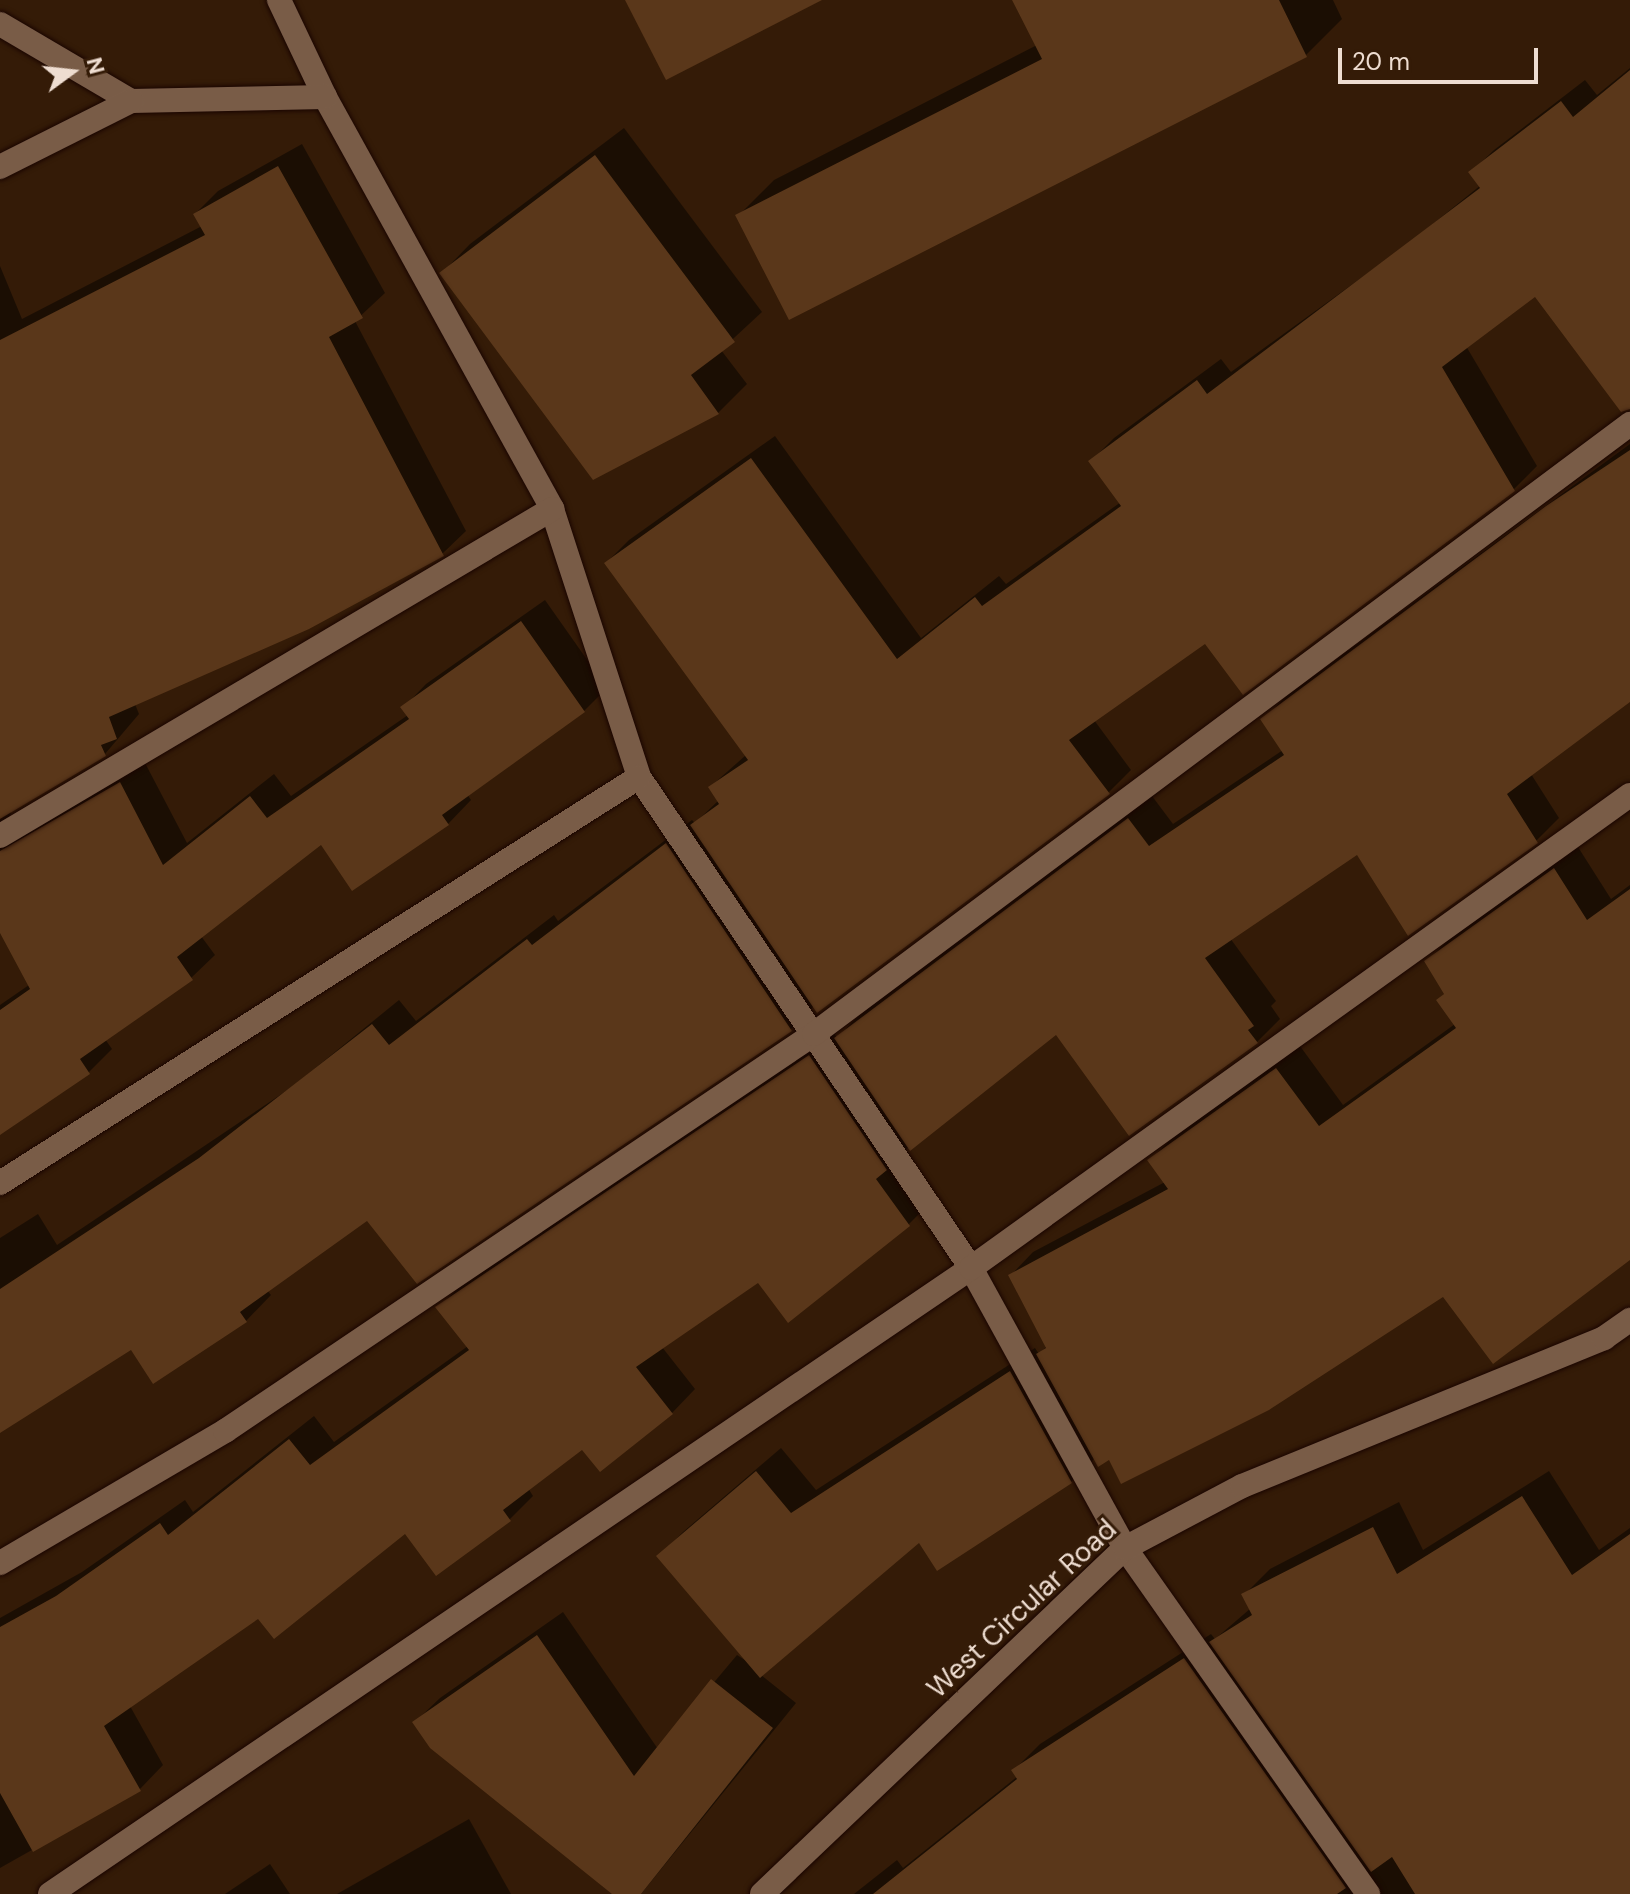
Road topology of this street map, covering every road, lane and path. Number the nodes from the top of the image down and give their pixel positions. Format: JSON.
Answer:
{"nodes":[{"id":1,"x":279,"y":0,"type":"edge"},
{"id":2,"x":0,"y":24,"type":"edge"},
{"id":3,"x":325,"y":97,"type":"junction"},
{"id":4,"x":131,"y":101,"type":"junction"},
{"id":5,"x":0,"y":167,"type":"edge"},
{"id":6,"x":1630,"y":424,"type":"edge"},
{"id":7,"x":552,"y":509,"type":"junction"},
{"id":8,"x":639,"y":777,"type":"junction"},
{"id":9,"x":1630,"y":795,"type":"edge"},
{"id":10,"x":0,"y":836,"type":"edge"},
{"id":11,"x":814,"y":1034,"type":"junction"},
{"id":12,"x":0,"y":1183,"type":"edge"},
{"id":13,"x":971,"y":1268,"type":"junction"},
{"id":14,"x":1630,"y":1320,"type":"edge"},
{"id":15,"x":1125,"y":1548,"type":"junction"},
{"id":16,"x":0,"y":1563,"type":"edge"},
{"id":17,"x":50,"y":1894,"type":"edge"},
{"id":18,"x":762,"y":1894,"type":"edge"},
{"id":19,"x":1368,"y":1894,"type":"edge"}],
"edges":[{"from":1,"to":3,"type":"street"},
{"from":2,"to":4,"type":"street"},
{"from":3,"to":4,"type":"street"},
{"from":3,"to":7,"type":"street"},
{"from":4,"to":5,"type":"street"},
{"from":6,"to":11,"type":"street"},
{"from":7,"to":8,"type":"street"},
{"from":7,"to":10,"type":"street"},
{"from":8,"to":11,"type":"street"},
{"from":8,"to":12,"type":"street"},
{"from":9,"to":13,"type":"street"},
{"from":11,"to":13,"type":"street"},
{"from":11,"to":16,"type":"street"},
{"from":13,"to":15,"type":"street"},
{"from":13,"to":17,"type":"street"},
{"from":14,"to":15,"type":"street","name":"West Circular Road"},
{"from":15,"to":18,"type":"street","name":"West Circular Road"},
{"from":15,"to":19,"type":"street"}]}
